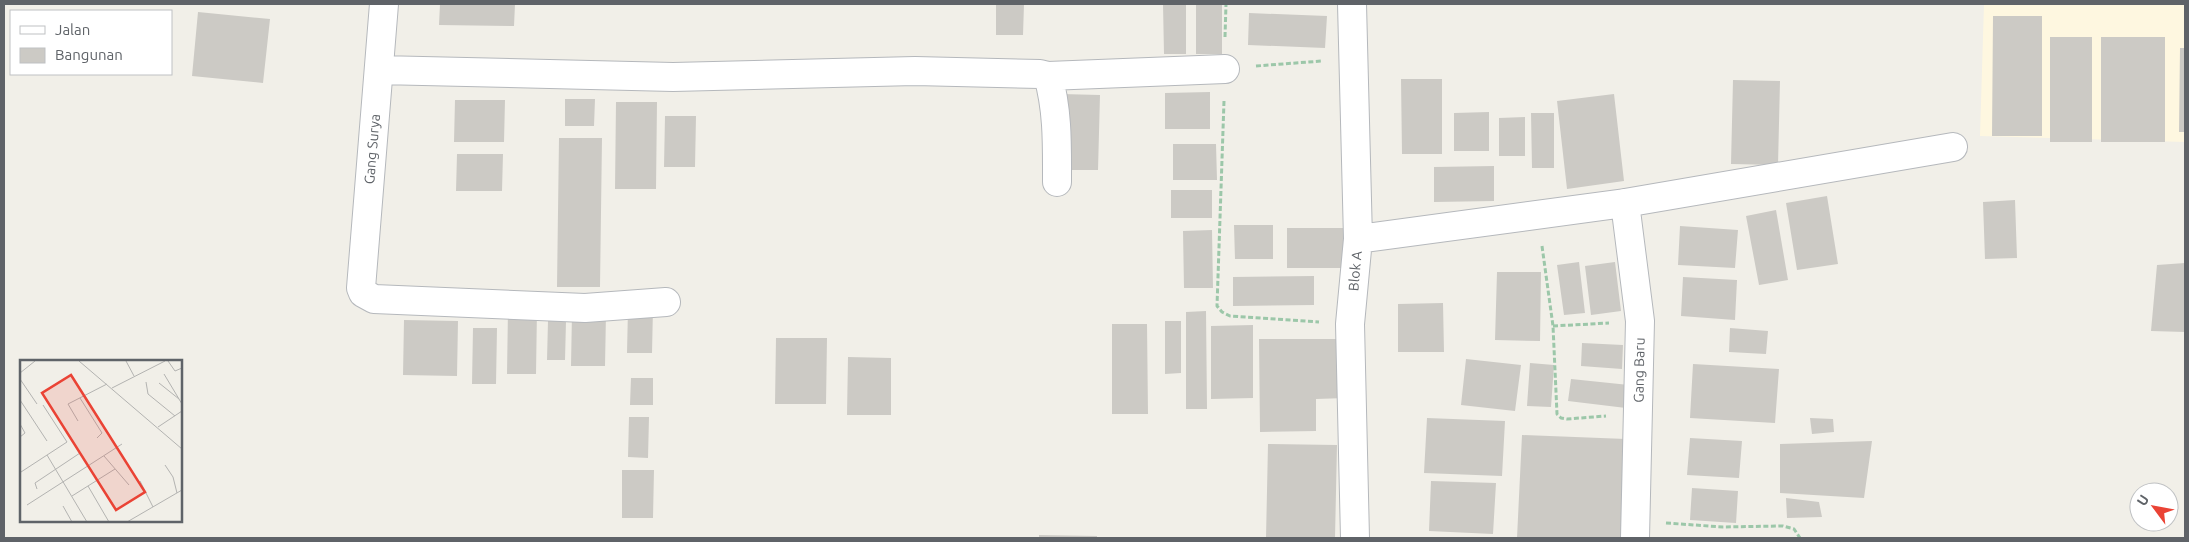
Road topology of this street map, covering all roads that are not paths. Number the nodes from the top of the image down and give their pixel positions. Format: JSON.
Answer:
{"nodes":[{"id":1,"x":384,"y":4,"type":"edge"},
{"id":2,"x":1352,"y":4,"type":"edge"},
{"id":3,"x":1224,"y":69,"type":"road end"},
{"id":4,"x":379,"y":70,"type":"junction"},
{"id":5,"x":1048,"y":76,"type":"junction"},
{"id":6,"x":1953,"y":147,"type":"dead end"},
{"id":7,"x":1057,"y":182,"type":"dead end"},
{"id":8,"x":1626,"y":203,"type":"junction"},
{"id":9,"x":1358,"y":240,"type":"junction"},
{"id":10,"x":666,"y":302,"type":"dead end"},
{"id":11,"x":1635,"y":530,"type":"edge"},
{"id":12,"x":1355,"y":538,"type":"edge"}],
"edges":[{"from":1,"to":4,"type":"street","name":"Gang Surya"},
{"from":2,"to":9,"type":"street","name":"Blok A"},
{"from":3,"to":5,"type":"street"},
{"from":4,"to":5,"type":"street"},
{"from":4,"to":10,"type":"street","name":"Gang Surya"},
{"from":5,"to":7,"type":"street"},
{"from":6,"to":8,"type":"street"},
{"from":8,"to":9,"type":"street"},
{"from":8,"to":11,"type":"street","name":"Gang Baru"},
{"from":9,"to":12,"type":"street","name":"Blok A"}]}
